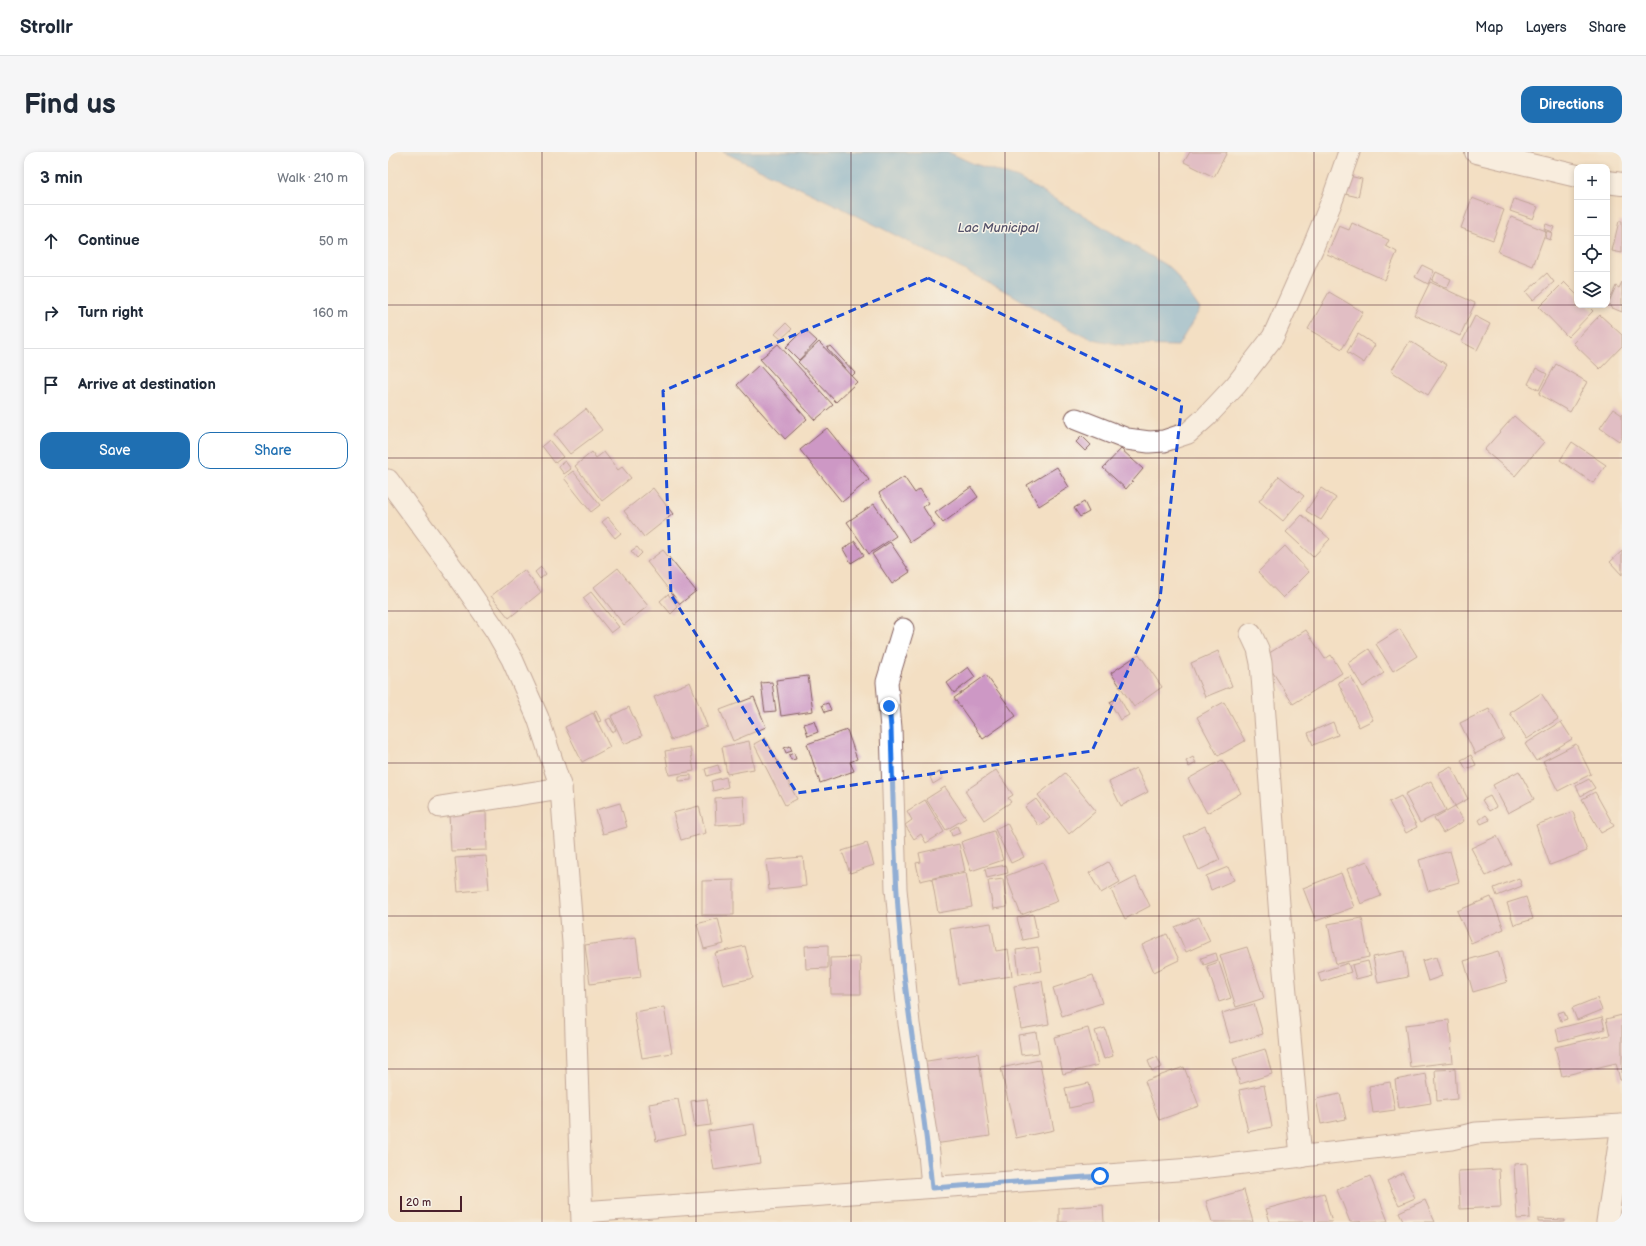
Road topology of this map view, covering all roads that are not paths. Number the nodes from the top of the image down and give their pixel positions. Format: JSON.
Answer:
{"nodes":[{"id":1,"x":1349,"y":152,"type":"edge"},
{"id":2,"x":1476,"y":152,"type":"edge"},
{"id":3,"x":1574,"y":175,"type":"edge"},
{"id":4,"x":1610,"y":182,"type":"edge"},
{"id":5,"x":1622,"y":184,"type":"edge"},
{"id":6,"x":1076,"y":419,"type":"dead end"},
{"id":7,"x":388,"y":480,"type":"edge"},
{"id":8,"x":903,"y":629,"type":"dead end"},
{"id":9,"x":1251,"y":634,"type":"dead end"},
{"id":10,"x":561,"y":788,"type":"junction"},
{"id":11,"x":440,"y":806,"type":"dead end"},
{"id":12,"x":1622,"y":1125,"type":"edge"},
{"id":13,"x":1301,"y":1156,"type":"junction"},
{"id":14,"x":932,"y":1188,"type":"junction"},
{"id":15,"x":582,"y":1217,"type":"edge"},
{"id":16,"x":1607,"y":1222,"type":"edge"}],
"edges":[{"from":1,"to":6,"type":"street"},
{"from":2,"to":3,"type":"highway"},
{"from":4,"to":5,"type":"highway"},
{"from":7,"to":10,"type":"street"},
{"from":8,"to":14,"type":"street"},
{"from":9,"to":13,"type":"street"},
{"from":10,"to":11,"type":"street"},
{"from":10,"to":15,"type":"street"},
{"from":12,"to":13,"type":"street"},
{"from":12,"to":16,"type":"street"},
{"from":13,"to":14,"type":"street"},
{"from":14,"to":15,"type":"street"}]}
